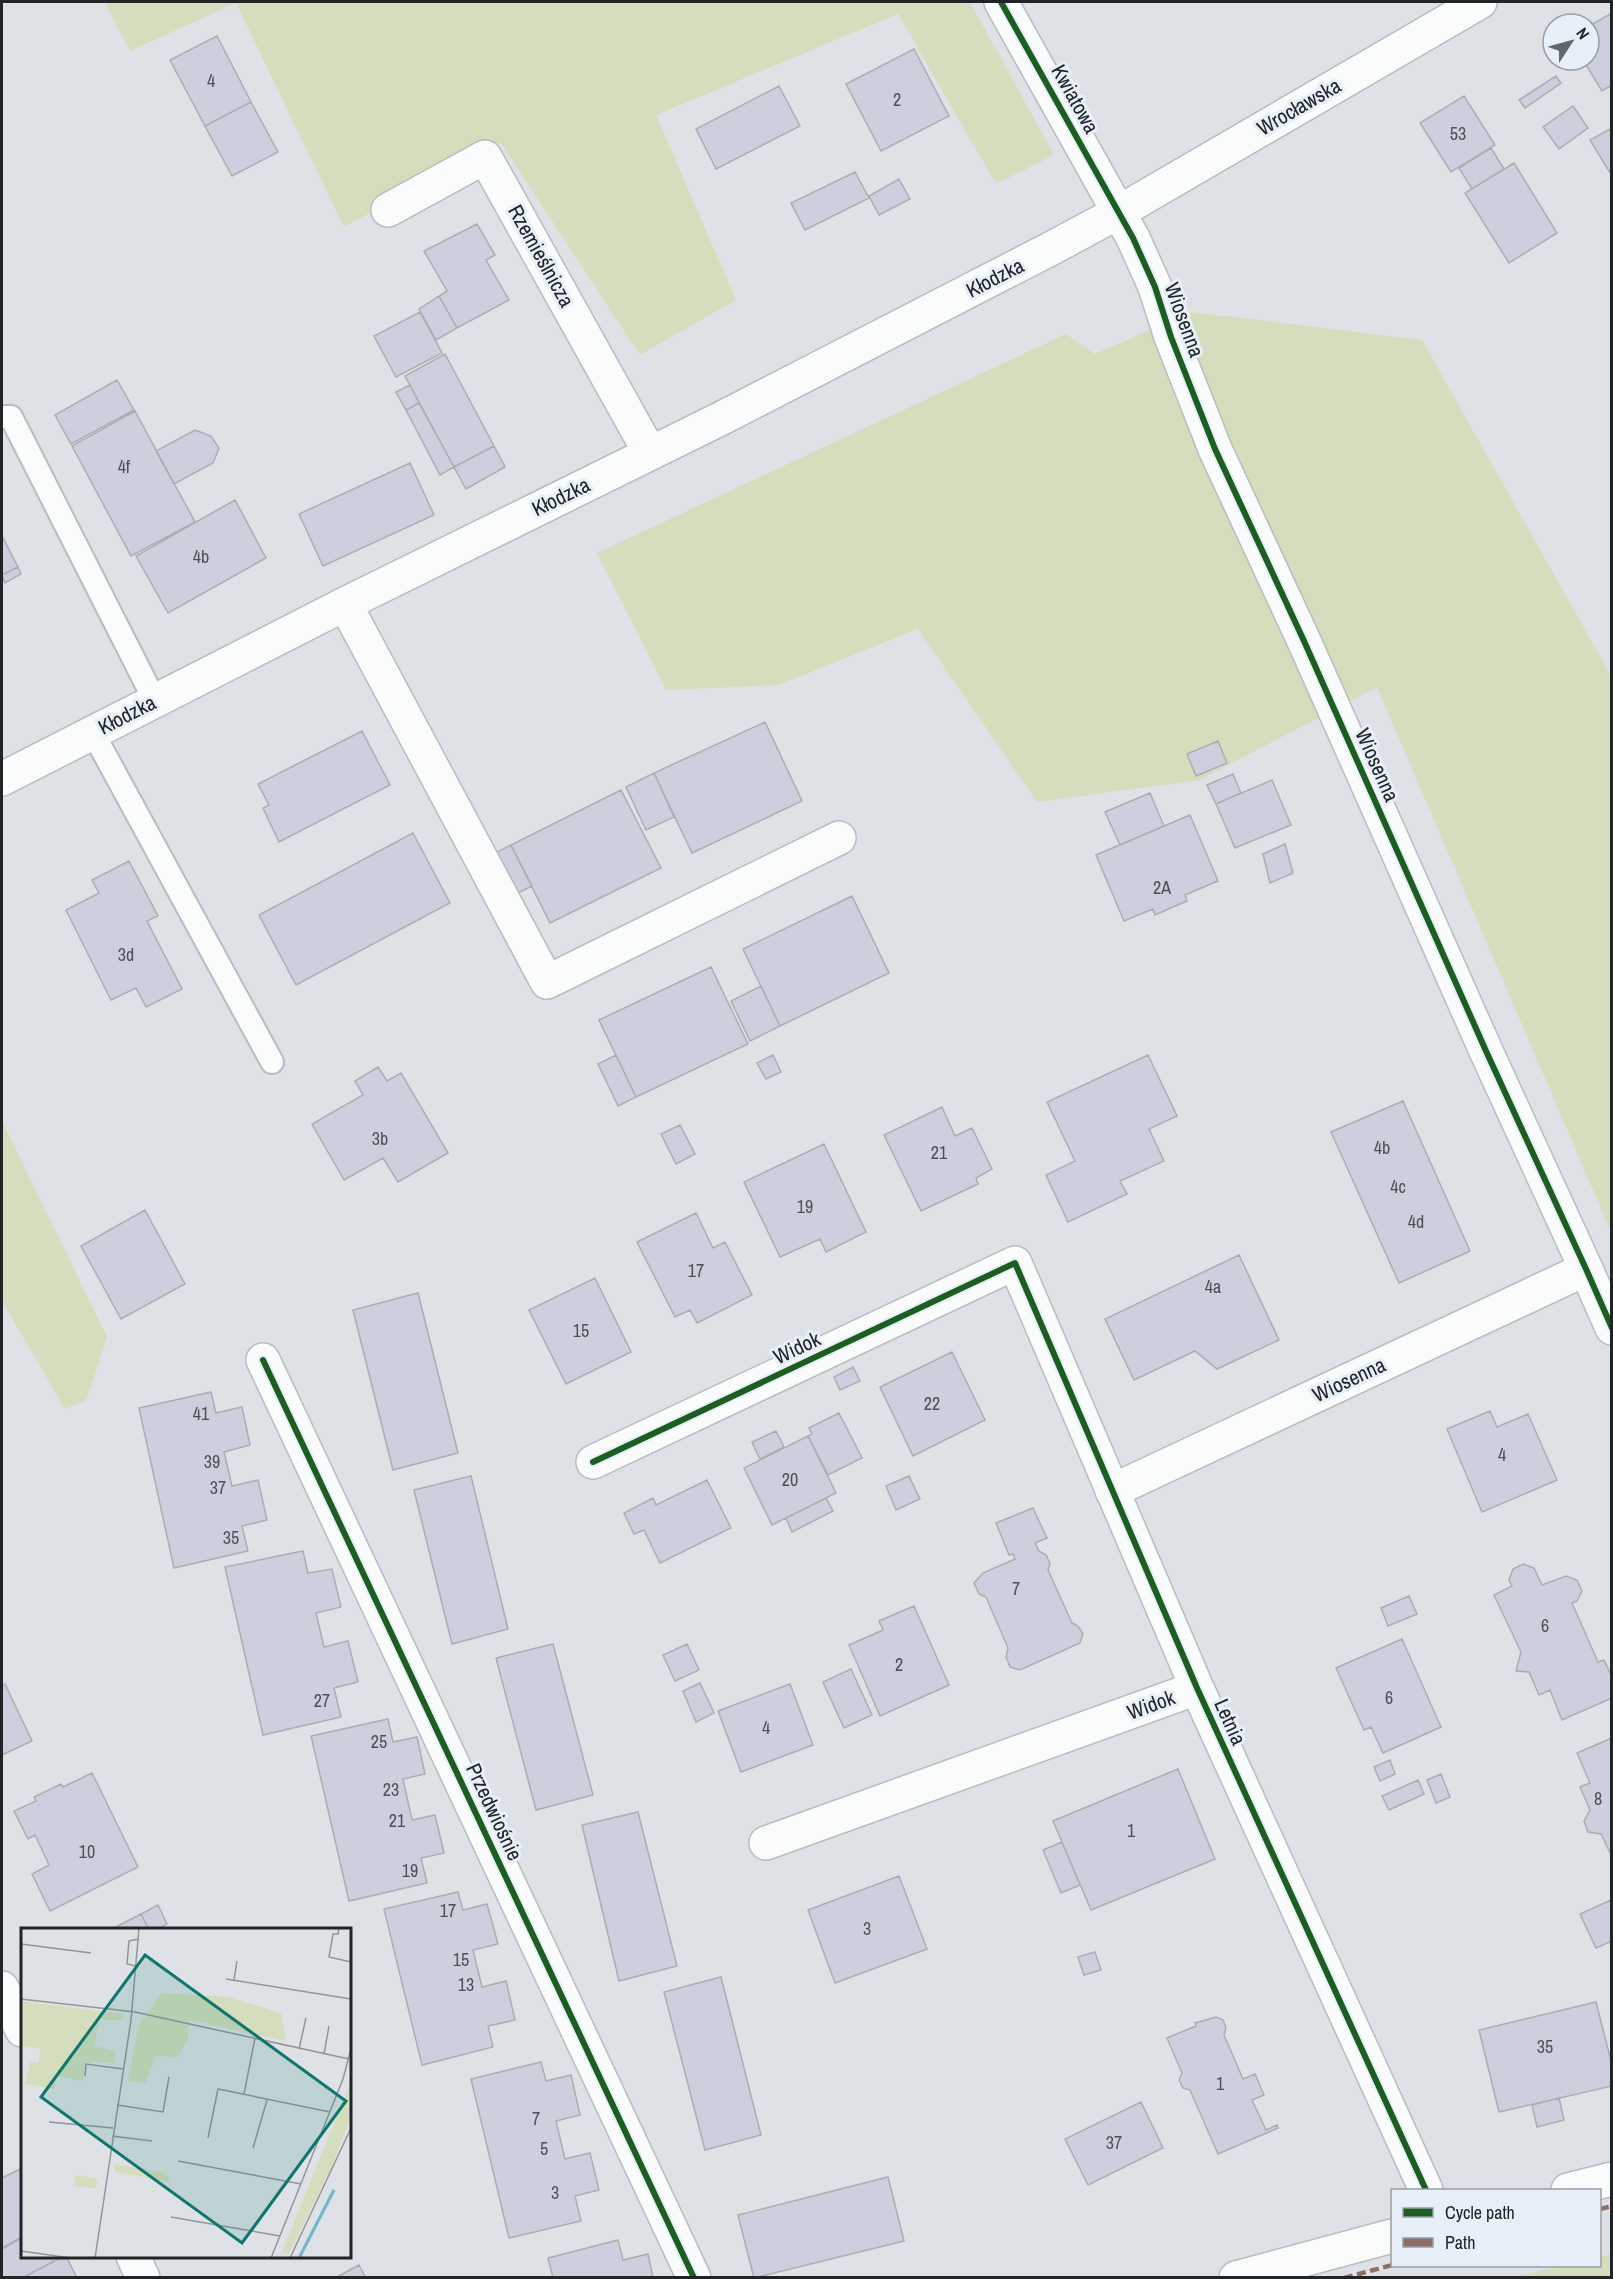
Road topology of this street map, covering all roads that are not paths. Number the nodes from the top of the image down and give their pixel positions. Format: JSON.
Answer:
{"nodes":[{"id":1,"x":1002,"y":2,"type":"edge"},
{"id":2,"x":1480,"y":2,"type":"edge"},
{"id":3,"x":388,"y":210,"type":"dead end"},
{"id":4,"x":1119,"y":212,"type":"junction"},
{"id":5,"x":2,"y":417,"type":"edge"},
{"id":6,"x":650,"y":453,"type":"junction"},
{"id":7,"x":345,"y":604,"type":"junction"},
{"id":8,"x":155,"y":701,"type":"junction"},
{"id":9,"x":93,"y":733,"type":"junction"},
{"id":10,"x":2,"y":778,"type":"edge"},
{"id":11,"x":839,"y":838,"type":"dead end"},
{"id":12,"x":272,"y":1062,"type":"dead end"},
{"id":13,"x":1014,"y":1263,"type":"joint"},
{"id":14,"x":1586,"y":1269,"type":"junction"},
{"id":15,"x":1611,"y":1328,"type":"edge"},
{"id":16,"x":263,"y":1360,"type":"dead end"},
{"id":17,"x":593,"y":1462,"type":"dead end"},
{"id":18,"x":1112,"y":1491,"type":"junction"},
{"id":19,"x":1197,"y":1688,"type":"junction"},
{"id":20,"x":766,"y":1842,"type":"dead end"},
{"id":21,"x":2,"y":1988,"type":"edge"},
{"id":22,"x":21,"y":2028,"type":"edge"},
{"id":23,"x":1611,"y":2179,"type":"edge"},
{"id":24,"x":1426,"y":2189,"type":"edge"},
{"id":25,"x":1572,"y":2189,"type":"edge"},
{"id":26,"x":1391,"y":2236,"type":"edge"},
{"id":27,"x":134,"y":2258,"type":"edge"},
{"id":28,"x":143,"y":2277,"type":"edge"},
{"id":29,"x":694,"y":2277,"type":"edge"},
{"id":30,"x":1236,"y":2277,"type":"edge"}],
"edges":[{"from":1,"to":4,"type":"street","name":"Kwiatowa"},
{"from":2,"to":4,"type":"street","name":"Wrocławska"},
{"from":3,"to":6,"type":"street","name":"Rzemieślnicza"},
{"from":4,"to":6,"type":"street","name":"Kłodzka"},
{"from":4,"to":14,"type":"street","name":"Wiosenna"},
{"from":5,"to":8,"type":"lane"},
{"from":6,"to":7,"type":"street","name":"Kłodzka"},
{"from":7,"to":8,"type":"street","name":"Kłodzka"},
{"from":7,"to":11,"type":"street"},
{"from":8,"to":9,"type":"street","name":"Kłodzka"},
{"from":9,"to":10,"type":"street","name":"Kłodzka"},
{"from":9,"to":12,"type":"lane"},
{"from":13,"to":17,"type":"street","name":"Widok"},
{"from":13,"to":18,"type":"street","name":"Letnia"},
{"from":14,"to":15,"type":"street","name":"Wiosenna"},
{"from":14,"to":18,"type":"street","name":"Wiosenna"},
{"from":16,"to":29,"type":"street","name":"Przedwiośnie"},
{"from":18,"to":19,"type":"street","name":"Letnia"},
{"from":19,"to":20,"type":"street","name":"Widok"},
{"from":19,"to":24,"type":"street","name":"Letnia"},
{"from":21,"to":22,"type":"street"},
{"from":23,"to":25,"type":"street"},
{"from":26,"to":30,"type":"street"},
{"from":27,"to":28,"type":"street"}]}
